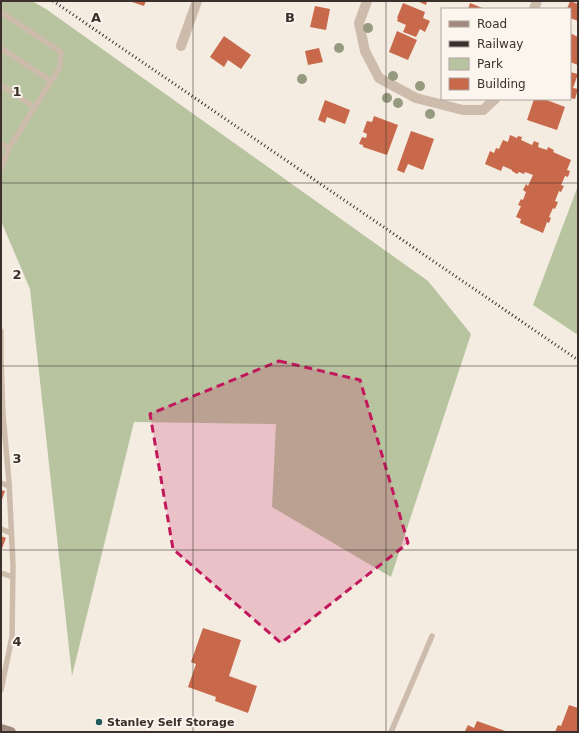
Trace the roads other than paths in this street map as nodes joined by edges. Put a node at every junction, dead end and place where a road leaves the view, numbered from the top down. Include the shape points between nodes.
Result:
1 (197, 1) edge
2 (368, 1) edge
3 (1, 12) edge
4 (181, 46) dead end
5 (1, 48) edge
6 (51, 81) junction
7 (1, 85) edge
8 (494, 100) edge
9 (34, 107) junction
10 (1, 144) edge
11 (8, 148) junction
12 (1, 169) edge
13 (1, 330) edge
14 (1, 359) edge
15 (1, 387) edge
16 (2, 418) edge
17 (4, 451) edge
18 (1, 483) edge
19 (9, 486) junction
20 (1, 529) edge
21 (11, 533) junction
22 (1, 573) edge
23 (13, 577) junction
24 (432, 636) dead end
25 (3, 673) edge
26 (1, 690) edge
27 (1, 728) edge
28 (11, 732) edge
29 (391, 732) edge

1 - 4 street
2 - 8 street via 359,23 366,51 379,78 416,98 463,110 483,110
3 - 6 lane via 60,52 60,67
5 - 6 lane
6 - 9 lane
7 - 9 lane
9 - 11 lane
10 - 11 lane
11 - 12 lane
13 - 14 lane
14 - 15 lane
15 - 16 lane
16 - 17 lane
17 - 19 lane
18 - 19 lane
19 - 21 lane
20 - 21 lane
21 - 23 lane
22 - 23 lane
23 - 25 lane via 12,637
24 - 29 lane
25 - 26 lane
27 - 28 main road

